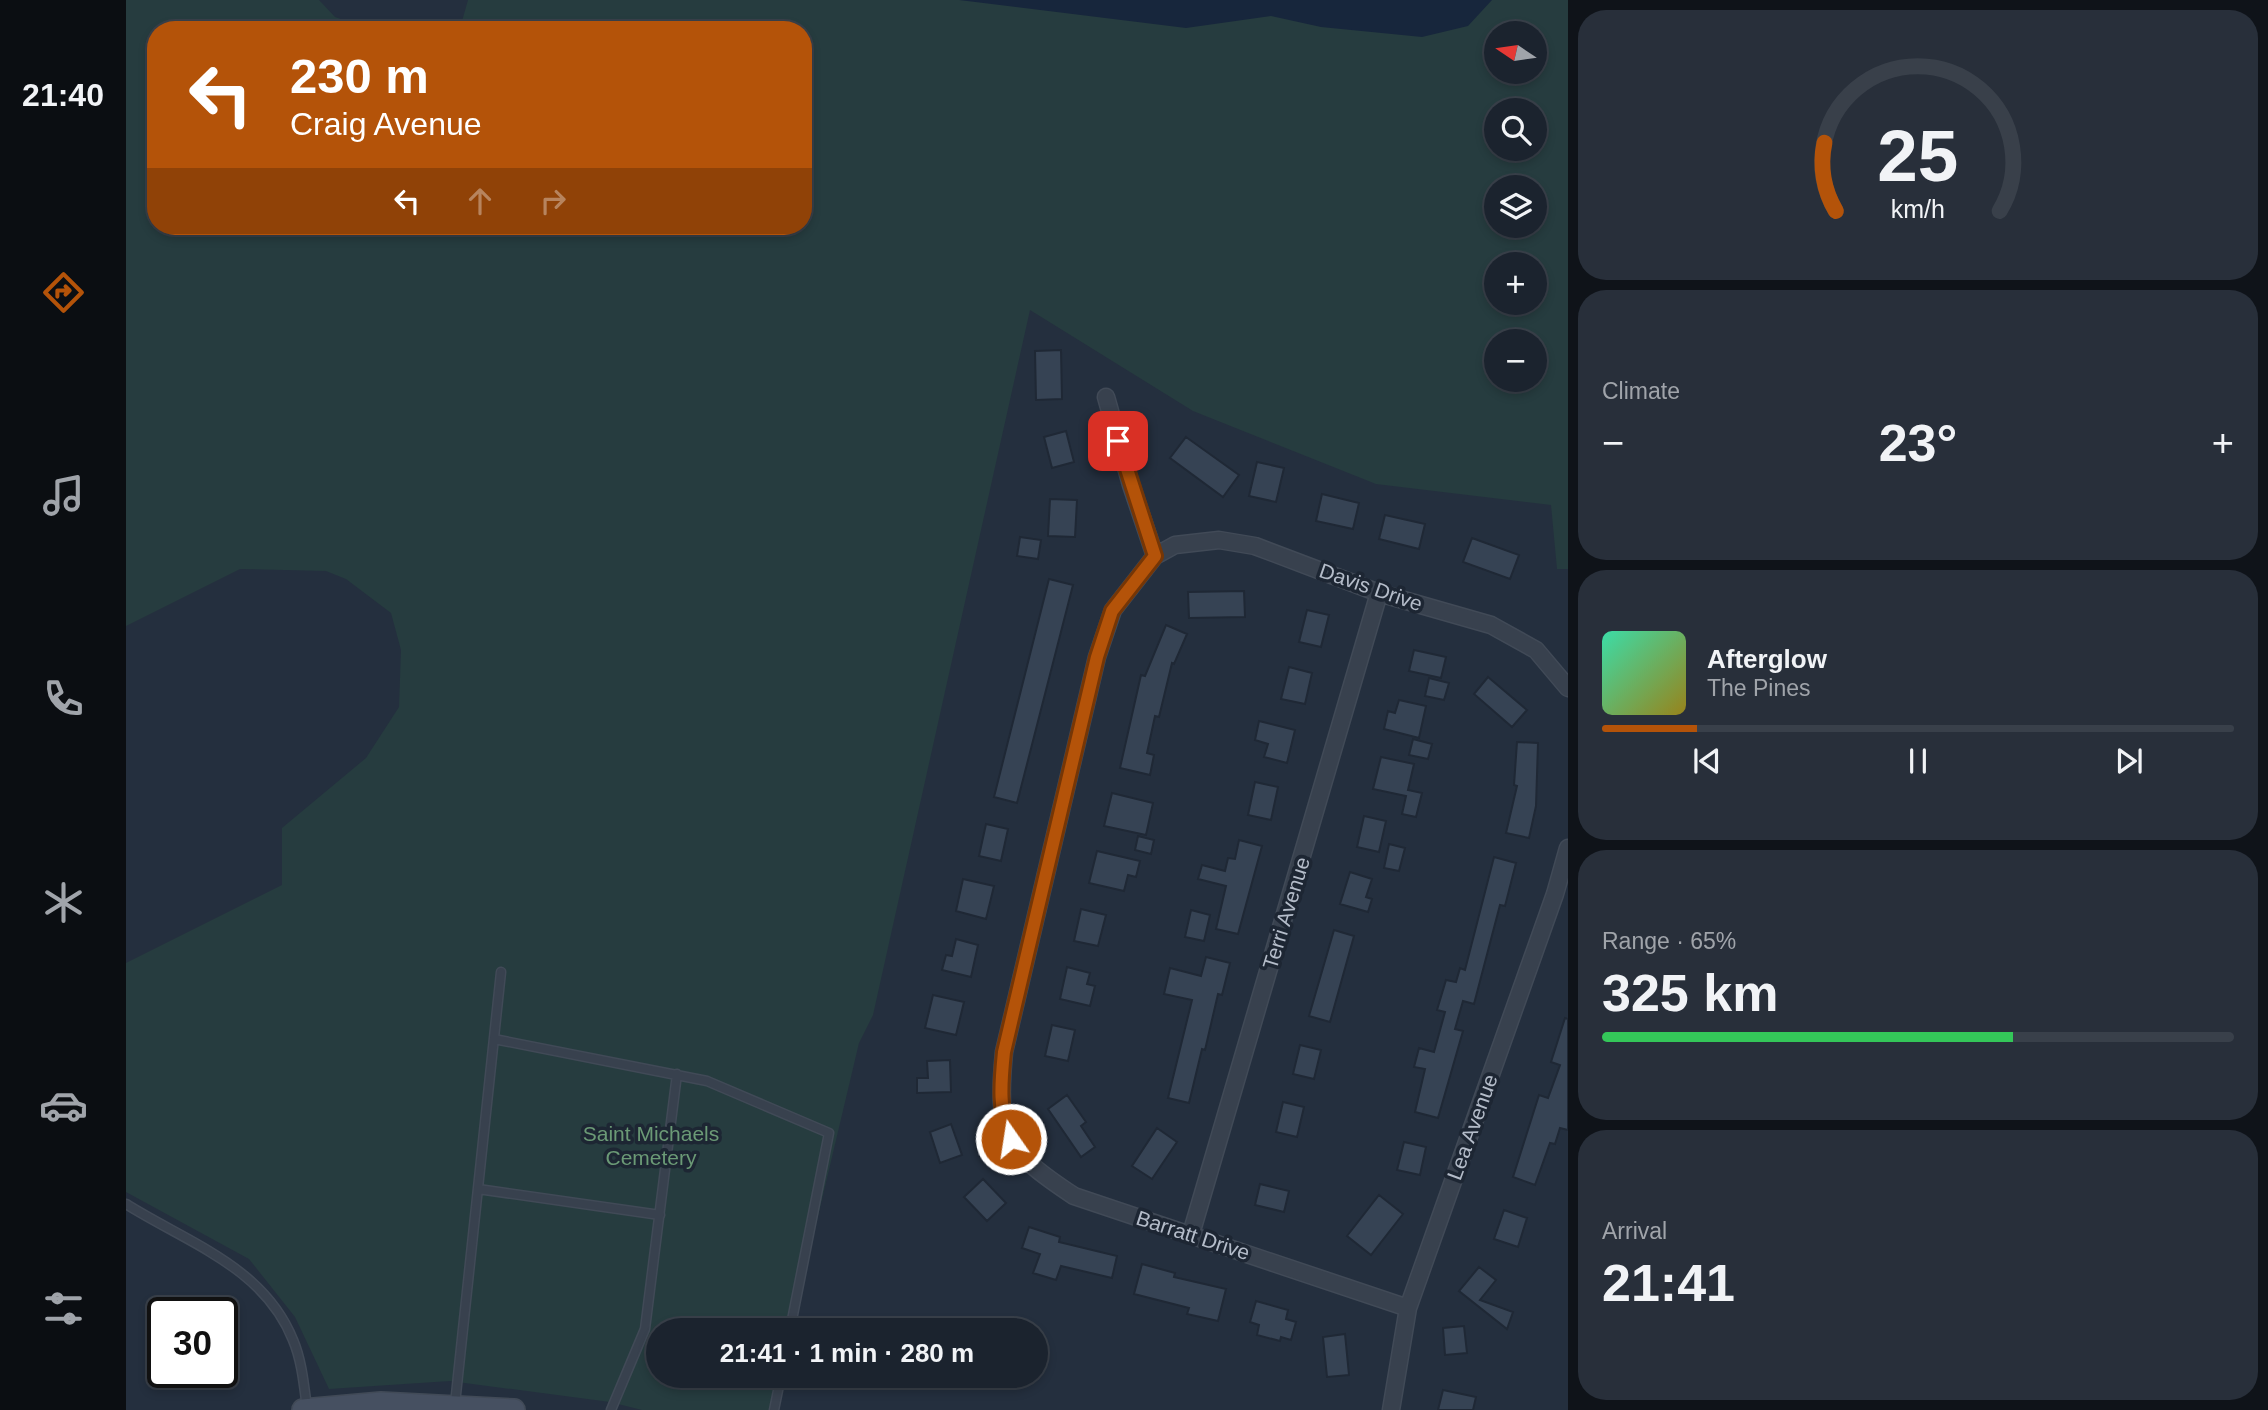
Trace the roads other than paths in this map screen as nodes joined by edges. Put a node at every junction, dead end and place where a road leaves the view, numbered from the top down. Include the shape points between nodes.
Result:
1 (1106, 397) dead end
2 (1155, 556) junction
3 (1379, 593) junction
4 (1568, 688) edge
5 (1568, 848) edge
6 (501, 972) dead end
7 (494, 1039) junction
8 (677, 1074) junction
9 (478, 1189) junction
10 (126, 1204) edge
11 (660, 1215) junction
12 (1191, 1234) junction
13 (1408, 1308) junction
14 (792, 1318) edge
15 (779, 1388) edge
16 (455, 1405) junction
17 (305, 1410) edge
18 (514, 1410) edge
19 (611, 1410) edge
20 (774, 1410) edge
21 (1391, 1410) edge

1 - 2 street
2 - 3 street, Davis Drive via 1175,545 1219,540 1255,546
2 - 12 street, Barratt Drive via 1112,611 1097,657 1004,1052 1001,1082 1004,1126 1017,1153 1030,1166 1074,1196
3 - 4 street, Davis Drive via 1491,625 1536,650
3 - 12 street, Terri Avenue
5 - 13 street, Lea Avenue
6 - 7 lane
7 - 8 lane
7 - 9 lane
8 - 11 lane
8 - 14 lane via 707,1081 829,1133
9 - 11 lane
9 - 16 lane
10 - 17 lane via 225,1258 280,1312 294,1342
11 - 19 lane via 645,1329
12 - 13 street, Barratt Drive
13 - 21 street, Lea Avenue
15 - 20 lane
16 - 17 street via 381,1403
16 - 18 street

